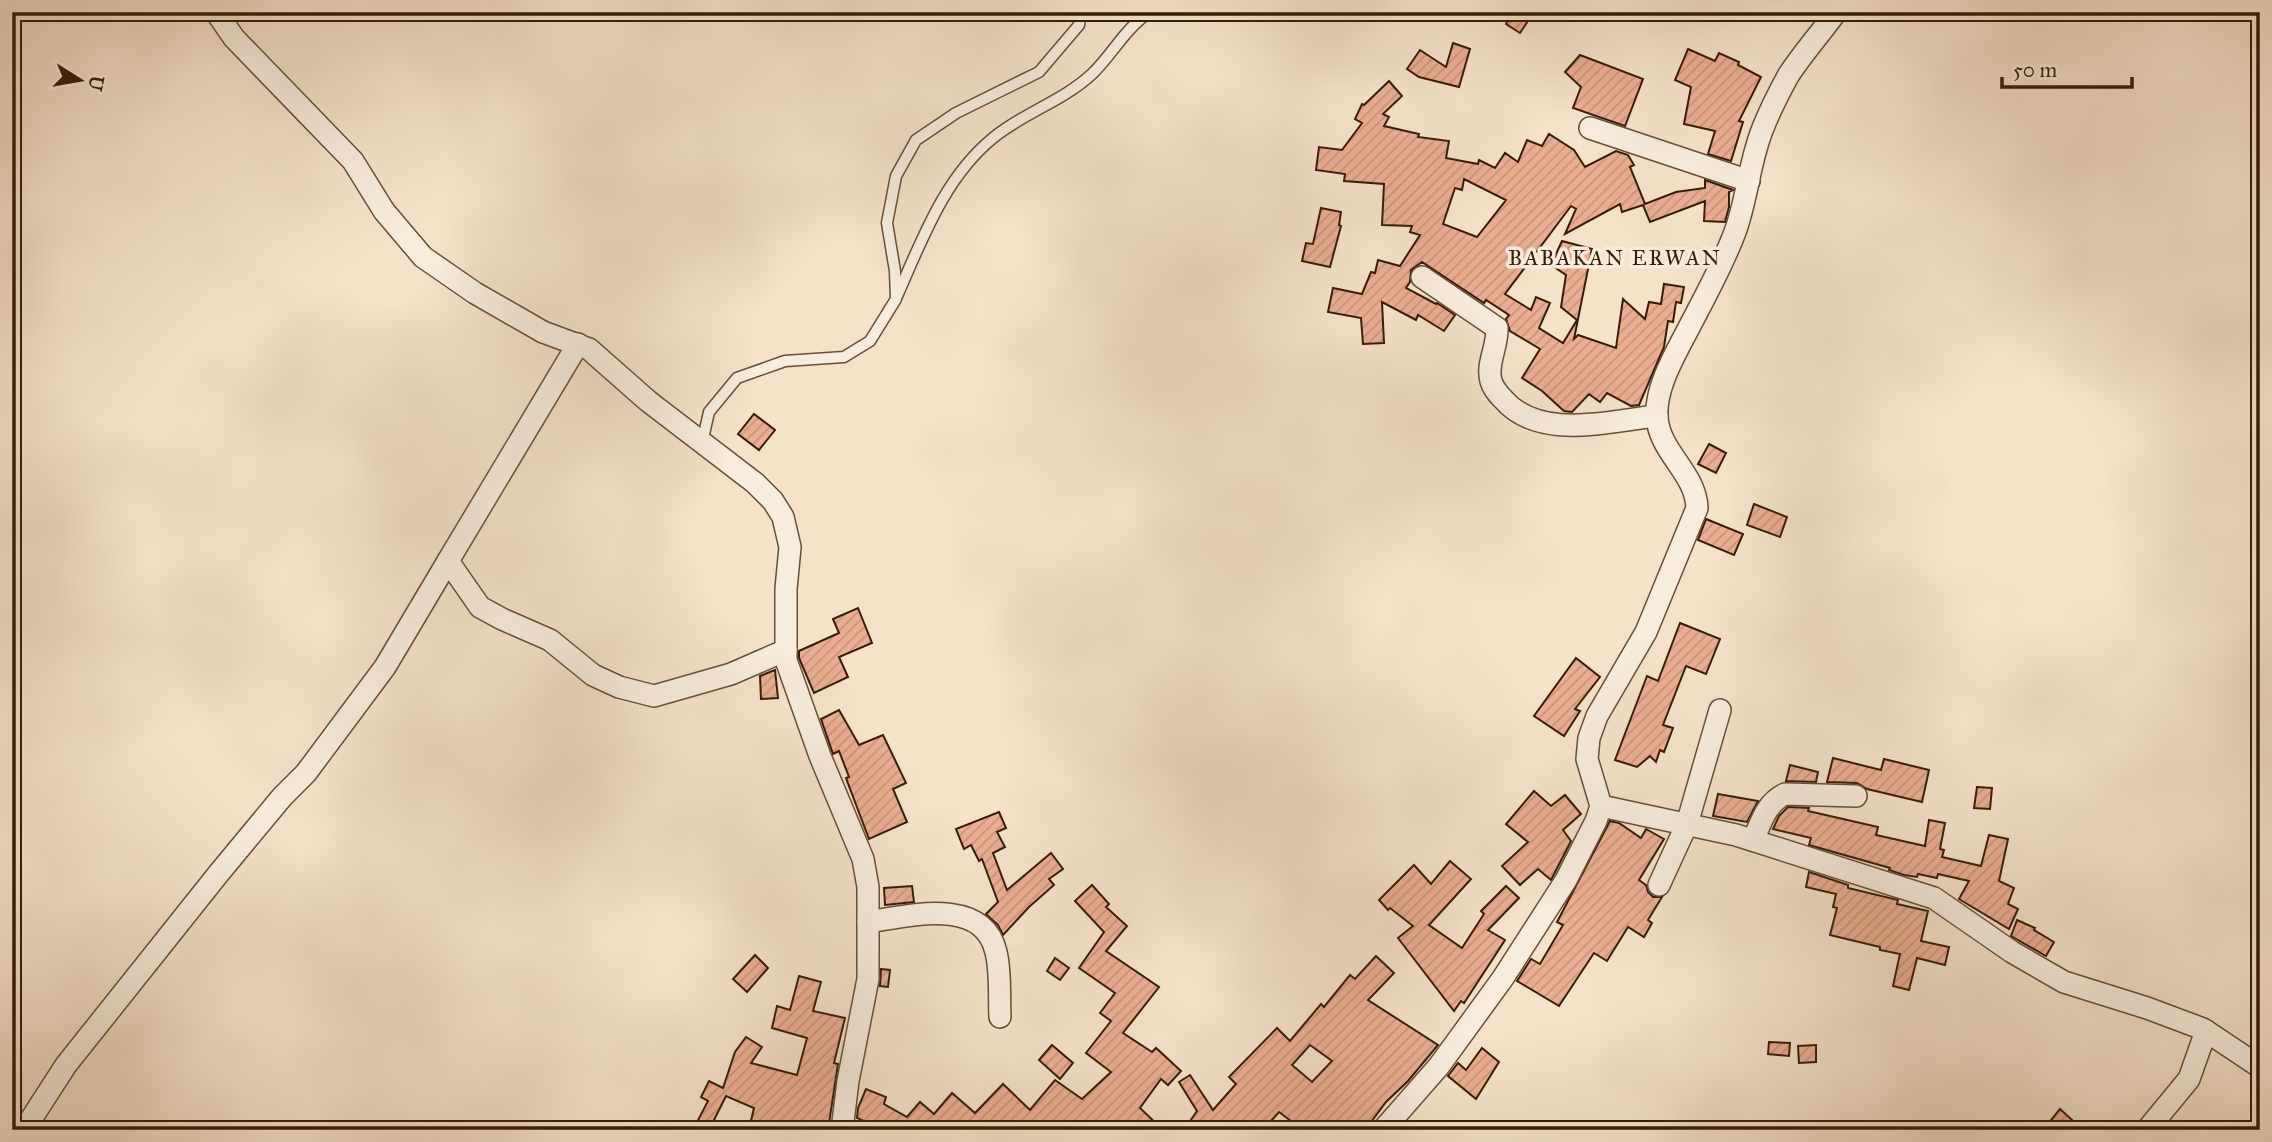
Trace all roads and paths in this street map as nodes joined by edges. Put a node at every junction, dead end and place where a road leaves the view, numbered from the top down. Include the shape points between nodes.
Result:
1 (216, 12) edge
2 (1080, 12) edge
3 (1150, 12) edge
4 (1836, 12) edge
5 (1590, 128) dead end
6 (1749, 181) junction
7 (1422, 277) dead end
8 (896, 299) junction
9 (578, 344) junction
10 (1657, 416) junction
11 (702, 443) junction
12 (448, 561) junction
13 (786, 650) junction
14 (1720, 710) dead end
15 (1856, 796) dead end
16 (1601, 806) junction
17 (1687, 824) junction
18 (1753, 841) junction
19 (1658, 885) dead end
20 (868, 922) junction
21 (1000, 1017) dead end
22 (2206, 1031) junction
23 (2260, 1067) edge
24 (23, 1130) edge
25 (842, 1130) edge
26 (1383, 1130) edge
27 (2147, 1130) edge

1 - 9 street via 234,38 353,161 384,211 423,257 520,319
2 - 8 lane via 1079,25 1039,72 956,113 916,140 896,176 887,223
3 - 8 lane via 1137,20 1091,74 993,137 957,175
4 - 6 street via 1789,76 1756,147
5 - 6 street
6 - 10 street via 1735,232 1670,366
7 - 10 street via 1497,328 1491,382 1510,408 1525,417 1559,426
8 - 11 lane via 870,341 844,357 785,361 737,378 709,412
9 - 11 street
9 - 12 street
10 - 16 street via 1668,449 1693,486 1697,508 1646,632 1589,738 1587,759
11 - 13 street via 755,483 783,517 790,547
12 - 13 street via 480,607 550,640 593,675 619,687 654,696 731,674
12 - 24 street via 385,667 306,773 83,1044
13 - 20 street via 820,756 863,859
14 - 17 street
15 - 18 street via 1785,794 1768,808
16 - 17 street
16 - 26 street via 1566,880 1503,978 1439,1066
17 - 18 street
17 - 19 street
18 - 22 street via 1934,898 2064,982
20 - 21 street via 936,913 978,922 996,950
20 - 25 street via 868,979
22 - 23 street
22 - 27 street via 2189,1079

